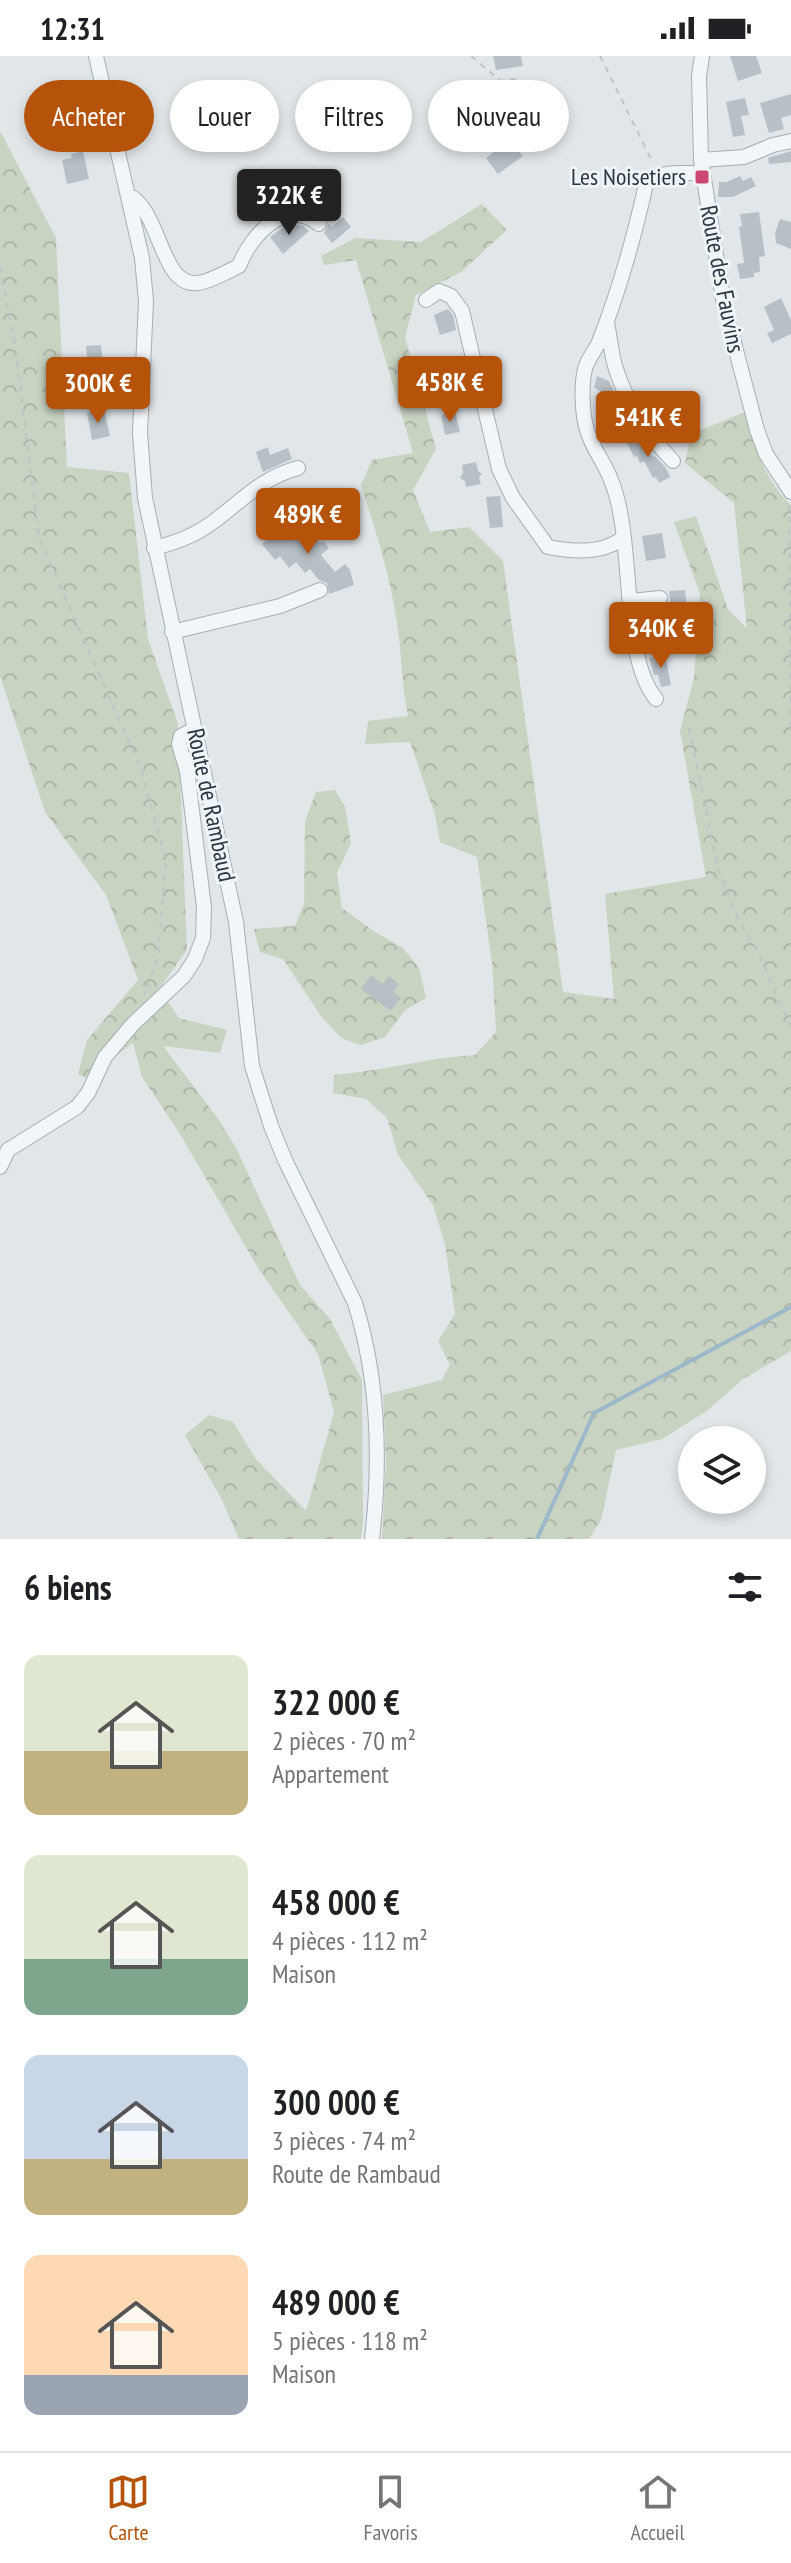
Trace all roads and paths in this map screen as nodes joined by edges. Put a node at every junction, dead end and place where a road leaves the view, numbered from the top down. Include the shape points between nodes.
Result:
1 (96, 56) edge
2 (471, 56) edge
3 (600, 56) edge
4 (702, 56) edge
5 (516, 79) dead end
6 (791, 141) edge
7 (701, 167) junction
8 (659, 175) junction
9 (128, 195) junction
10 (319, 224) dead end
11 (0, 267) edge
12 (426, 300) dead end
13 (607, 318) junction
14 (673, 461) dead end
15 (298, 468) dead end
16 (790, 490) edge
17 (624, 537) junction
18 (154, 548) junction
19 (320, 590) dead end
20 (660, 598) dead end
21 (631, 601) junction
22 (172, 632) junction
23 (656, 699) dead end
24 (689, 728) dead end
25 (195, 729) junction
26 (791, 732) edge
27 (143, 998) dead end
28 (791, 1028) edge
29 (0, 1167) edge
30 (372, 1539) edge

1 - 9 street, Route de Rambaud
2 - 5 path via 501,81
3 - 8 path
4 - 7 street, Route des Fauvins
6 - 7 street
7 - 8 street
7 - 16 street, Route des Fauvins via 724,305 757,430
8 - 13 street via 646,184
9 - 10 street via 142,203 169,265 187,283 239,266 245,250 275,218 311,218
9 - 18 street, Route de Rambaud via 146,301 141,463
11 - 27 path via 39,538 141,769 166,861 158,958
12 - 17 street via 439,291 451,296 462,311 499,469 548,547 602,548
13 - 14 street via 615,366 637,415
13 - 17 street via 585,368 584,399 587,430 612,482
15 - 18 street via 277,473 189,536
16 - 26 path
17 - 21 street
18 - 22 street, Route de Rambaud
19 - 22 street via 280,606
20 - 21 street
21 - 23 street via 643,675
22 - 25 street, Route de Rambaud
24 - 28 path via 718,869
25 - 29 street via 181,736 179,744 204,907 203,938 195,959 105,1057 77,1107 8,1150
25 - 30 street, Route de Rambaud via 236,922 256,1081 285,1160 364,1332 376,1405 378,1489

